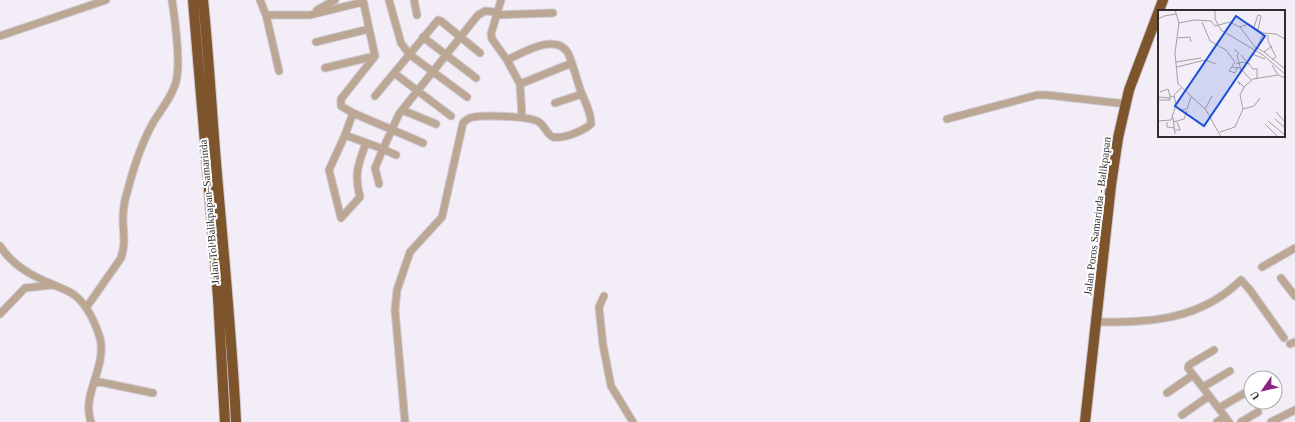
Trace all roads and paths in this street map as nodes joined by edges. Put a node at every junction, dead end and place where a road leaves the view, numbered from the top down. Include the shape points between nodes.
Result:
1 (106, 0) edge
2 (172, 0) edge
3 (193, 0) edge
4 (203, 0) edge
5 (260, 0) edge
6 (335, 0) edge
7 (389, 0) edge
8 (414, 0) edge
9 (501, 0) edge
10 (1163, 0) edge
11 (363, 1) edge
12 (1159, 10) edge
13 (553, 13) dead end
14 (1158, 13) edge
15 (497, 14) junction
16 (266, 15) junction
17 (310, 15) junction
18 (417, 15) dead end
19 (369, 29) junction
20 (0, 36) edge
21 (423, 37) junction
22 (461, 37) junction
23 (316, 42) dead end
24 (480, 53) dead end
25 (409, 54) junction
26 (447, 54) junction
27 (375, 56) junction
28 (506, 60) junction
29 (572, 63) junction
30 (325, 68) dead end
31 (279, 71) dead end
32 (433, 72) junction
33 (394, 74) junction
34 (476, 78) dead end
35 (520, 84) junction
36 (418, 91) junction
37 (582, 94) junction
38 (375, 96) dead end
39 (467, 97) dead end
40 (555, 103) dead end
41 (1126, 104) junction
42 (402, 110) junction
43 (353, 113) junction
44 (451, 116) dead end
45 (522, 118) junction
46 (947, 119) dead end
47 (436, 124) dead end
48 (392, 129) junction
49 (345, 135) junction
50 (366, 143) junction
51 (423, 143) dead end
52 (383, 150) junction
53 (396, 155) dead end
54 (379, 184) dead end
55 (0, 246) edge
56 (1295, 248) edge
57 (1262, 267) dead end
58 (1281, 278) dead end
59 (53, 284) junction
60 (604, 296) dead end
61 (1295, 296) edge
62 (86, 308) junction
63 (0, 314) edge
64 (1096, 322) junction
65 (1284, 338) dead end
66 (1214, 350) dead end
67 (1230, 371) dead end
68 (1193, 375) junction
69 (95, 381) junction
70 (1203, 387) junction
71 (153, 393) dead end
72 (1168, 393) dead end
73 (1243, 394) edge
74 (1209, 396) junction
75 (1219, 408) junction
76 (1295, 410) edge
77 (1258, 412) dead end
78 (1182, 415) dead end
79 (1083, 420) edge
80 (1227, 420) edge
81 (91, 422) edge
82 (225, 422) edge
83 (236, 422) edge
84 (405, 422) edge
85 (633, 422) edge
86 (1217, 422) edge
87 (1241, 422) edge
88 (1271, 422) edge

1 - 20 street
2 - 62 street via 176,24 177,80 168,101 144,141 127,191 123,219 124,250 121,258
3 - 82 highway, Jalan Tol Balikpapan–Samarinda via 218,297
4 - 83 highway, Jalan Tol Balikpapan–Samarinda via 229,296
5 - 16 street
6 - 17 street
7 - 25 street via 401,43
8 - 18 street
9 - 15 street
10 - 12 highway, Jalan Poros Samarinda - Balikpapan
11 - 17 street
11 - 19 street
13 - 15 street
14 - 41 highway, Jalan Poros Samarinda - Balikpapan
15 - 22 street via 482,12
15 - 28 street via 492,38
16 - 17 street
16 - 31 street
19 - 23 street
19 - 27 street
21 - 22 street via 435,22 440,20
21 - 25 street
21 - 26 street
22 - 24 street
22 - 26 street
25 - 32 street
25 - 33 street
26 - 32 street
26 - 34 street
27 - 30 street
27 - 43 street via 341,100 342,106
28 - 29 street via 539,46 554,44 564,49
28 - 35 street
29 - 35 street
29 - 37 street
32 - 36 street
32 - 39 street
33 - 36 street
33 - 38 street
35 - 45 street
36 - 42 street
36 - 44 street
37 - 40 street
37 - 45 street via 592,121 586,128 563,137 553,137 539,122
41 - 46 street via 1037,95
41 - 64 highway, Jalan Poros Samarinda - Balikpapan via 1114,164
42 - 47 street
42 - 48 street
43 - 48 street
43 - 49 street
45 - 84 street via 473,117 463,123 442,217 410,252 397,290 395,310
48 - 51 street
48 - 52 street
49 - 50 street
49 - 50 street via 329,170 341,218 360,197 356,172
50 - 52 street
52 - 53 street
52 - 54 street via 375,168
55 - 59 street via 18,266
56 - 57 street
58 - 61 street
59 - 62 street via 72,293
59 - 63 street via 25,288
60 - 85 street via 599,307 611,386
62 - 69 street via 100,340 100,361
64 - 65 street via 1161,319 1187,314 1222,296 1241,280
64 - 79 highway, Jalan Poros Samarinda - Balikpapan
66 - 68 street via 1189,365 1188,368
67 - 70 street
68 - 70 street
68 - 72 street
69 - 71 street
69 - 81 street via 88,402
70 - 74 street
73 - 75 street
74 - 75 street
74 - 78 street
75 - 80 street
76 - 88 street
77 - 87 street
80 - 86 street

